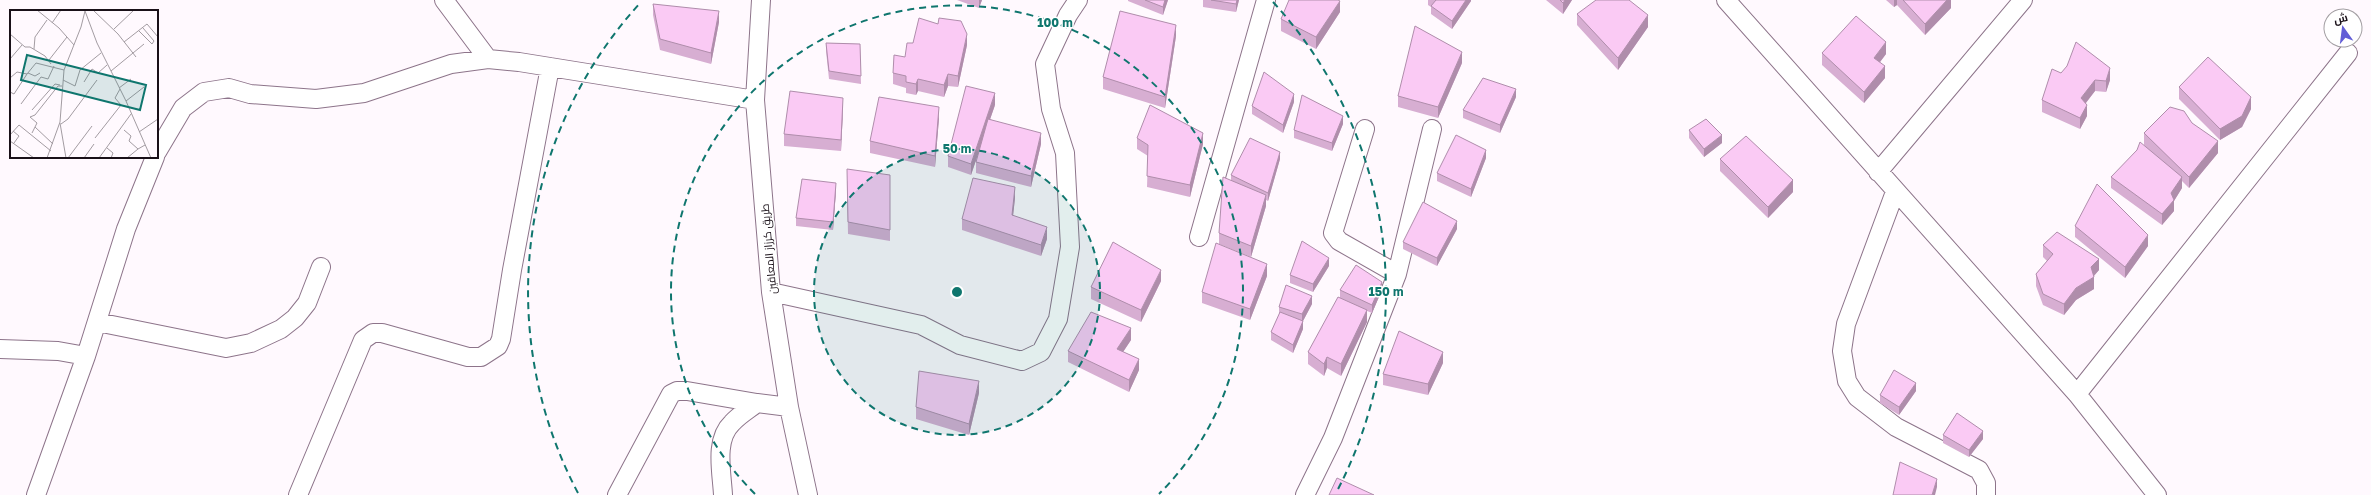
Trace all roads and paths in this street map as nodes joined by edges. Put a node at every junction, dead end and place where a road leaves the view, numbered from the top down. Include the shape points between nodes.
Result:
1 (444, 0) edge
2 (760, 0) edge
3 (1078, 0) edge
4 (1266, 0) edge
5 (1726, 0) edge
6 (2023, 0) edge
7 (2348, 53) dead end
8 (488, 59) junction
9 (550, 67) junction
10 (755, 100) junction
11 (1365, 129) dead end
12 (1432, 129) dead end
13 (158, 150) edge
14 (155, 158) edge
15 (1878, 172) junction
16 (1895, 192) junction
17 (1199, 237) dead end
18 (321, 267) dead end
19 (1397, 274) junction
20 (772, 292) junction
21 (97, 322) junction
22 (0, 349) edge
23 (86, 356) junction
24 (2077, 394) junction
25 (756, 403) junction
26 (789, 407) junction
27 (36, 495) edge
28 (298, 495) edge
29 (617, 495) edge
30 (723, 495) edge
31 (808, 495) edge
32 (1305, 495) edge
33 (1986, 495) edge
34 (2157, 495) edge

1 - 8 street
2 - 10 street, طريق كرزاز المعاقين
3 - 20 street via 1068,15 1045,64 1051,109 1065,153 1070,247 1058,319 1041,352 1022,361 960,345 921,324
4 - 17 street
5 - 15 street
6 - 15 street
7 - 24 street
8 - 9 street
8 - 13 street via 451,64 364,93 316,99 250,94 230,88 204,92 183,108
9 - 10 street
9 - 28 street via 512,270 504,328 498,346 481,356 468,357 382,332 373,333 363,340
10 - 20 street, طريق كرزاز المعاقين
11 - 19 street via 1333,233 1339,241
12 - 19 street
14 - 21 street via 126,229
15 - 16 street
16 - 24 street
16 - 33 street via 1846,324 1842,351 1847,381 1857,397 1896,427 1979,470 1986,483
18 - 21 street via 307,303 295,318 281,329 251,343 226,348
19 - 32 street via 1333,438
20 - 26 street, طريق كرزاز المعاقين
21 - 23 street
22 - 23 street
23 - 27 street
24 - 34 street
25 - 26 street
25 - 29 street via 687,391 671,394
25 - 30 street via 731,423 724,436 721,450
26 - 31 street, طريق كرزاز المعاقين

